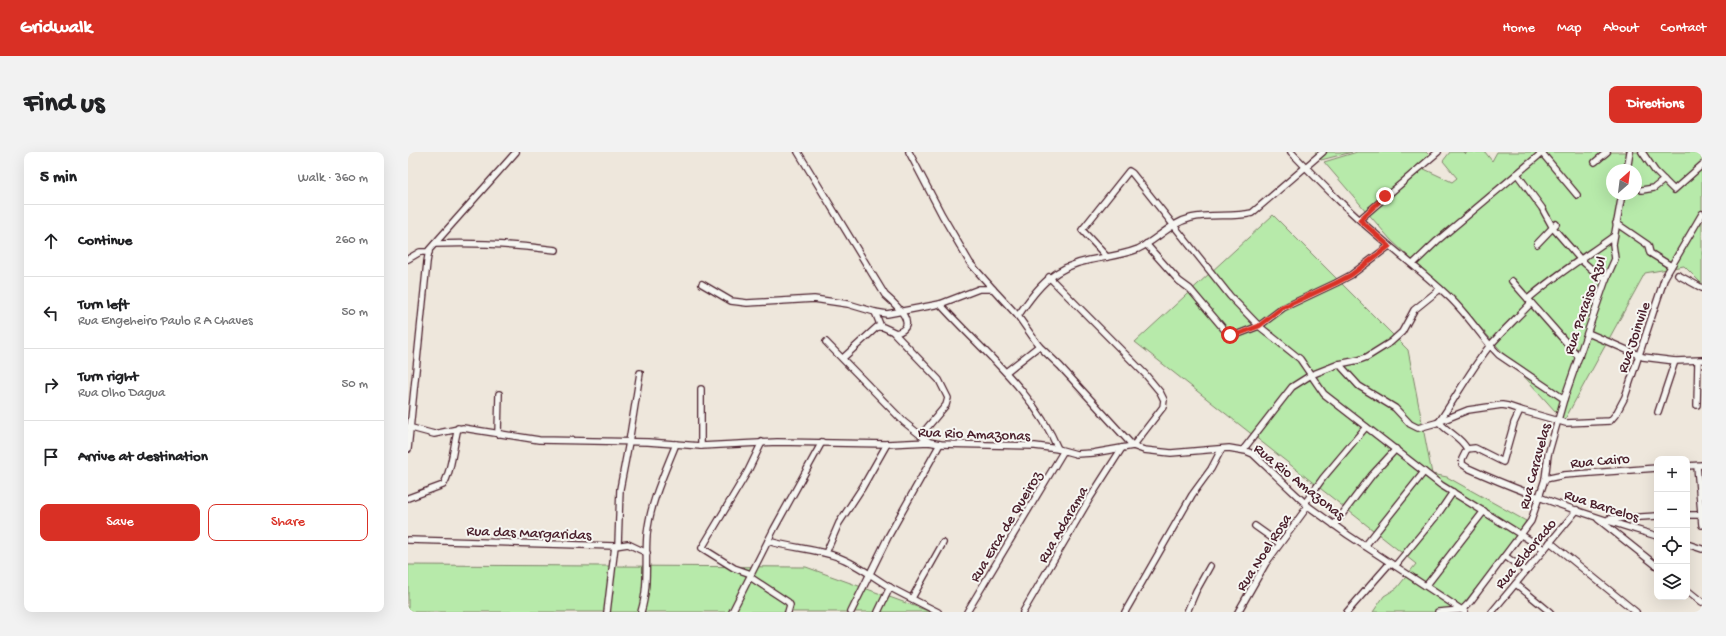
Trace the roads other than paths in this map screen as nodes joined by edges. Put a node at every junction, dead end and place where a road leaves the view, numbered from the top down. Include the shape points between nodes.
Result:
1 (516, 152) edge
2 (798, 152) edge
3 (909, 152) edge
4 (1291, 152) edge
5 (1323, 152) edge
6 (1438, 152) edge
7 (1607, 152) edge
8 (1630, 152) edge
9 (1642, 152) edge
10 (1543, 153) edge
11 (1595, 162) dead end
12 (1628, 164) edge
13 (1702, 165) edge
14 (1305, 166) junction
15 (1517, 174) junction
16 (1664, 180) junction
17 (1642, 190) dead end
18 (1577, 195) dead end
19 (1621, 200) edge
20 (1702, 214) edge
21 (1360, 220) junction
22 (1616, 223) junction
23 (1173, 225) junction
24 (1555, 226) junction
25 (1614, 236) junction
26 (434, 244) junction
27 (1146, 244) junction
28 (1537, 244) dead end
29 (1389, 246) junction
30 (556, 250) dead end
31 (429, 252) junction
32 (1107, 257) junction
33 (408, 259) edge
34 (1582, 260) junction
35 (1412, 264) junction
36 (1671, 266) junction
37 (1678, 275) dead end
38 (1050, 277) junction
39 (1606, 279) junction
40 (1512, 280) dead end
41 (702, 284) dead end
42 (1440, 288) junction
43 (1702, 288) edge
44 (993, 289) junction
45 (1530, 301) junction
46 (940, 304) junction
47 (901, 310) junction
48 (874, 312) junction
49 (1018, 316) junction
50 (1259, 326) junction
51 (881, 327) junction
52 (894, 333) junction
53 (1588, 333) junction
54 (826, 342) dead end
55 (1039, 346) junction
56 (1490, 346) junction
57 (1640, 356) junction
58 (1579, 357) junction
59 (843, 358) junction
60 (1675, 361) junction
61 (1700, 361) edge
62 (1339, 364) junction
63 (1006, 372) junction
64 (640, 373) dead end
65 (1311, 375) junction
66 (701, 389) dead end
67 (499, 394) dead end
68 (1564, 399) junction
69 (1697, 405) dead end
70 (1520, 410) junction
71 (1658, 412) dead end
72 (1558, 421) junction
73 (1439, 422) junction
74 (409, 427) edge
75 (1366, 427) junction
76 (458, 428) junction
77 (498, 434) junction
78 (921, 435) junction
79 (629, 442) junction
80 (762, 442) junction
81 (822, 442) junction
82 (929, 442) junction
83 (676, 444) junction
84 (887, 444) junction
85 (940, 444) junction
86 (702, 446) junction
87 (1133, 446) junction
88 (1122, 448) junction
89 (1396, 449) junction
90 (1467, 449) junction
91 (408, 450) edge
92 (1061, 450) junction
93 (1222, 450) junction
94 (1243, 450) junction
95 (1699, 466) edge
96 (1654, 468) edge
97 (1424, 472) junction
98 (1546, 479) junction
99 (1453, 492) junction
100 (1539, 497) junction
101 (408, 498) edge
102 (1307, 504) junction
103 (1577, 510) junction
104 (1484, 511) junction
105 (1690, 515) edge
106 (1702, 515) edge
107 (1654, 516) edge
108 (1599, 518) junction
109 (1334, 525) junction
110 (1702, 525) edge
111 (1255, 526) dead end
112 (1522, 534) junction
113 (1654, 535) edge
114 (408, 540) edge
115 (768, 541) junction
116 (1550, 542) junction
117 (943, 543) dead end
118 (1280, 543) junction
119 (1690, 545) edge
120 (617, 546) junction
121 (1365, 546) junction
122 (1544, 549) junction
123 (1702, 549) edge
124 (647, 553) junction
125 (826, 553) junction
126 (1505, 556) junction
127 (1655, 564) edge
128 (1393, 565) junction
129 (1210, 566) dead end
130 (1526, 571) junction
131 (870, 573) junction
132 (751, 575) junction
133 (1516, 584) junction
134 (1426, 586) junction
135 (890, 587) junction
136 (1690, 592) edge
137 (912, 598) junction
138 (1702, 602) edge
139 (930, 610) edge
140 (1463, 611) edge
141 (607, 612) edge
142 (641, 612) edge
143 (732, 612) edge
144 (788, 612) edge
145 (851, 612) edge
146 (878, 612) edge
147 (938, 612) edge
148 (967, 612) edge
149 (1023, 612) edge
150 (1125, 612) edge
151 (1187, 612) edge
152 (1238, 612) edge
153 (1347, 612) edge
154 (1438, 612) edge
155 (1492, 612) edge
156 (1550, 612) edge
157 (1636, 612) edge

1 - 26 street via 443,237
2 - 47 street via 885,296
3 - 44 street via 970,263
4 - 14 street
5 - 14 street
6 - 21 street
7 - 11 street
8 - 12 street
9 - 16 street
10 - 15 street
10 - 18 street
13 - 16 street via 1674,190
14 - 21 street
14 - 23 street via 1252,213 1240,216 1202,216
15 - 24 street
15 - 35 street
16 - 17 street via 1654,188
19 - 22 street, Rua Paraiso Azul
20 - 36 street, Rua Joinvile
21 - 29 street
22 - 25 street, Rua Paraiso Azul
22 - 36 street via 1648,245 1650,253
23 - 27 street
23 - 32 street via 1129,172 1082,230
23 - 50 street via 1230,296
24 - 28 street
24 - 34 street
25 - 34 street
25 - 39 street, Rua Paraiso Azul via 1615,259
26 - 30 street via 470,242
26 - 31 street
27 - 32 street
27 - 50 street via 1179,281 1190,289 1228,334 1233,336
29 - 35 street
29 - 50 street via 1351,275 1282,308
31 - 33 street via 420,252
31 - 74 street
32 - 38 street via 1071,265
34 - 39 street
34 - 45 street via 1553,279
35 - 42 street
36 - 57 street, Rua Joinvile via 1665,277
37 - 43 street
38 - 49 street
38 - 87 street via 1145,374 1164,400 1163,407
39 - 53 street, Rua Paraiso Azul
40 - 45 street
41 - 48 street via 731,301 747,303 814,299 848,304
42 - 56 street via 1461,308
42 - 62 street via 1414,310 1402,332 1391,342 1363,358
44 - 46 street via 979,289
44 - 49 street
45 - 56 street
45 - 58 street
46 - 47 street
46 - 63 street
47 - 48 street via 887,314
47 - 52 street via 906,325
48 - 51 street
49 - 55 street
50 - 65 street via 1300,359
51 - 52 street
51 - 59 street via 877,327
52 - 78 street via 939,380 948,398 946,405
53 - 57 street
53 - 58 street, Rua Paraiso Azul
54 - 59 street
55 - 63 street
55 - 87 street
56 - 68 street via 1518,369
56 - 73 street
57 - 60 street
57 - 72 street, Rua Joinvile via 1625,397 1610,421
58 - 68 street, Rua Paraiso Azul
59 - 78 street via 883,401
60 - 61 street
60 - 71 street
61 - 69 street
62 - 65 street
62 - 73 street via 1359,386 1395,408 1414,427
63 - 92 street via 1039,414
64 - 79 street
65 - 75 street via 1324,394
65 - 94 street via 1285,394
66 - 86 street
67 - 77 street
68 - 72 street, Rua Caravelas
70 - 72 street
70 - 73 street via 1496,406 1463,412
70 - 90 street via 1502,462 1475,448
72 - 98 street, Rua Caravelas via 1548,455
73 - 90 street via 1463,442
74 - 76 street via 434,434
74 - 91 street
75 - 89 street
75 - 102 street, Rua Noel Rosa via 1318,483
76 - 77 street, Rua Rio Amazonas
76 - 101 street via 449,474 443,485
77 - 79 street, Rua Rio Amazonas via 539,440
78 - 82 street
79 - 83 street, Rua Rio Amazonas
79 - 120 street via 620,494
80 - 81 street, Rua Rio Amazonas
80 - 86 street, Rua Rio Amazonas
80 - 132 street via 748,471 702,548 734,568
81 - 84 street, Rua Rio Amazonas
81 - 115 street
82 - 84 street, Rua Rio Amazonas
82 - 85 street, Rua Rio Amazonas
83 - 86 street, Rua Rio Amazonas
83 - 124 street via 653,502 648,525
84 - 125 street via 839,524
85 - 92 street, Rua Rio Amazonas via 1035,446
85 - 131 street
87 - 88 street, Rua Rio Amazonas
87 - 93 street, Rua Rio Amazonas via 1172,453
88 - 92 street, Rua Rio Amazonas via 1084,454
88 - 149 street, Rua Adarama
89 - 97 street
89 - 109 street via 1372,475
90 - 100 street, Rua Barcelos via 1462,464 1489,478
92 - 148 street, Rua Erca de Queiroz
93 - 94 street, Rua Rio Amazonas
93 - 150 street via 1192,495
94 - 102 street, Rua Rio Amazonas via 1253,454
95 - 106 street
96 - 98 street, Rua Cairo
97 - 99 street
97 - 121 street
98 - 100 street, Rua Caravelas
99 - 104 street
99 - 128 street via 1438,514
100 - 103 street, Rua Barcelos
100 - 112 street, Rua Caravelas via 1531,521
102 - 109 street, Rua Rio Amazonas
102 - 118 street, Rua Noel Rosa
103 - 108 street, Rua Barcelos
103 - 116 street, Rua Eldorado
104 - 112 street
104 - 134 street
105 - 106 street
106 - 110 street
107 - 108 street
108 - 113 street, Rua Barcelos
108 - 127 street
109 - 121 street, Rua Rio Amazonas
111 - 118 street
112 - 122 street
112 - 126 street, Rua Caravelas
114 - 120 street, Rua das Margaridas
115 - 125 street
115 - 132 street
116 - 122 street, Rua Eldorado
116 - 157 street
117 - 137 street
118 - 152 street, Rua Noel Rosa
119 - 123 street
120 - 124 street, Rua das Margaridas via 628,544
120 - 141 street
121 - 128 street, Rua Rio Amazonas
122 - 130 street, Rua Eldorado
124 - 142 street
125 - 131 street
126 - 130 street
126 - 140 street, Rua Caravelas
128 - 134 street, Rua Rio Amazonas
128 - 153 street
129 - 151 street
130 - 133 street, Rua Eldorado
131 - 135 street
131 - 145 street
132 - 143 street
132 - 144 street via 788,602
133 - 155 street, Rua Eldorado
133 - 156 street
134 - 140 street, Rua Rio Amazonas
135 - 137 street
135 - 146 street
136 - 138 street
137 - 139 street
139 - 147 street
140 - 154 street

